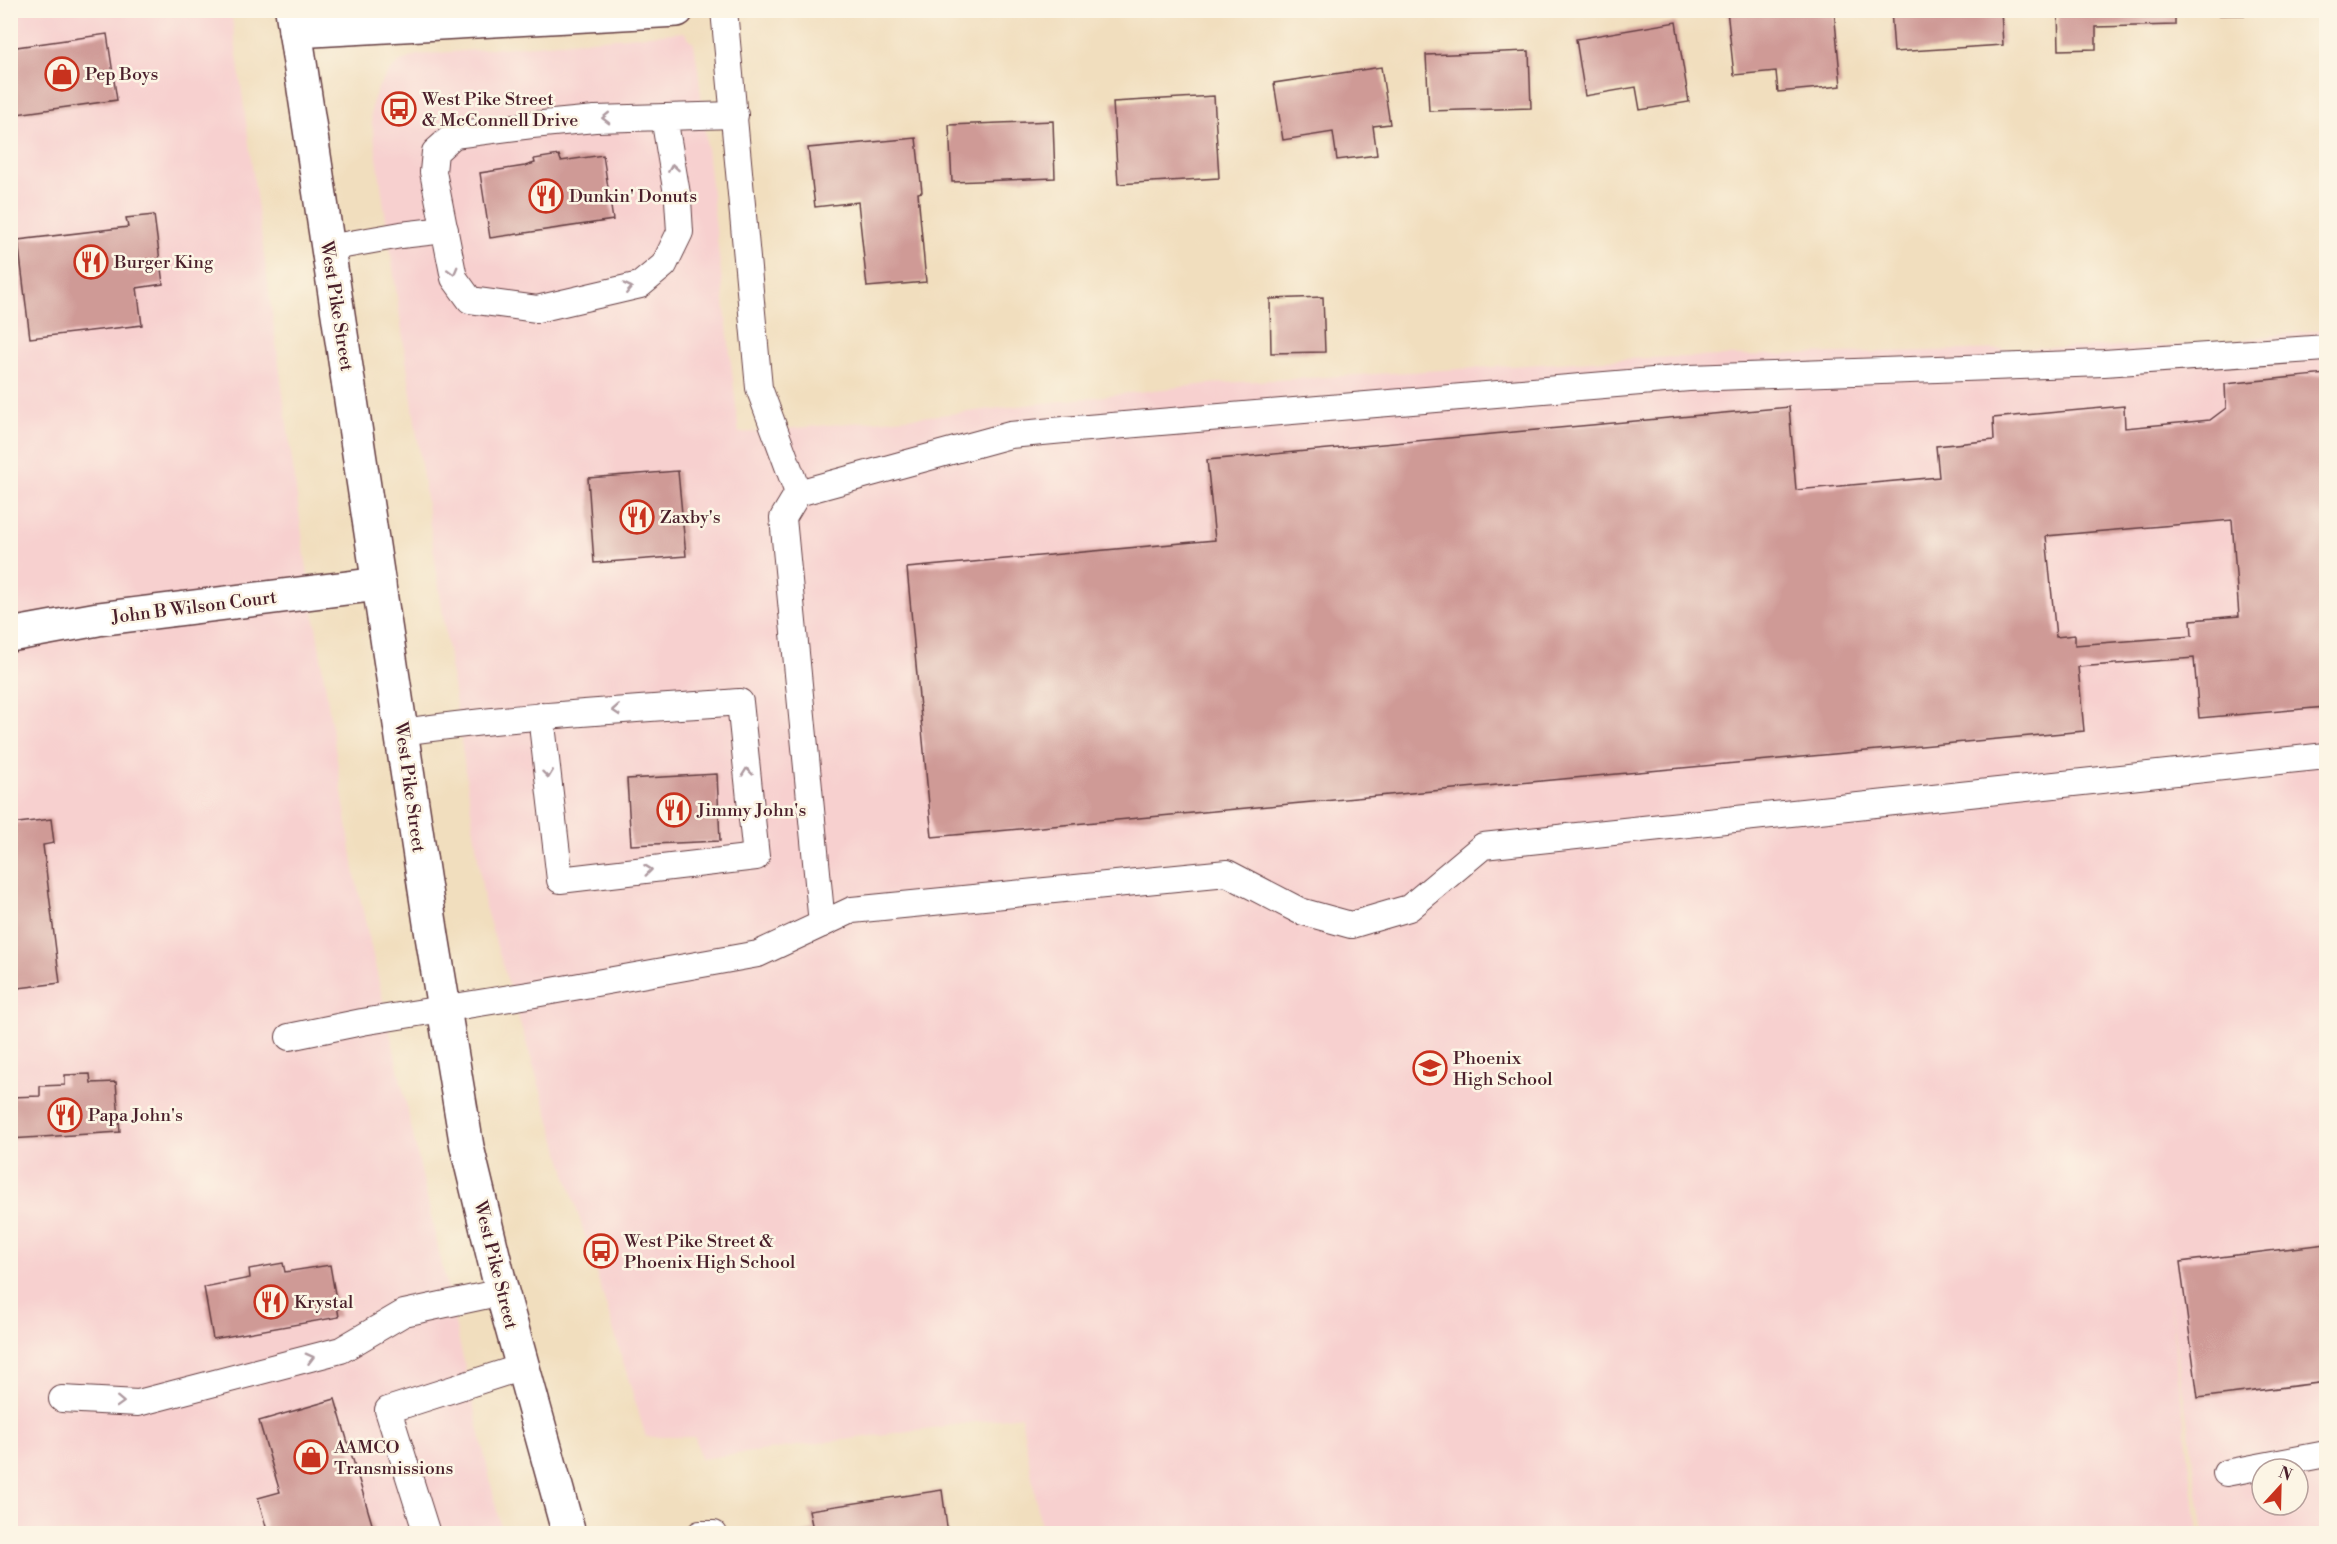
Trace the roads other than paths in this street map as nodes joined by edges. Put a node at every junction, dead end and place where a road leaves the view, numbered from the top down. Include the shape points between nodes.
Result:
1 (676, 10) edge
2 (724, 10) edge
3 (294, 21) edge
4 (735, 115) junction
5 (664, 117) junction
6 (445, 230) junction
7 (328, 248) junction
8 (2326, 348) edge
9 (798, 493) junction
10 (379, 584) junction
11 (10, 635) edge
12 (542, 716) junction
13 (402, 732) junction
14 (2326, 756) edge
15 (822, 924) junction
16 (444, 1009) junction
17 (289, 1037) dead end
18 (502, 1292) junction
19 (522, 1368) junction
20 (62, 1400) dead end
21 (2326, 1454) edge
22 (2226, 1473) dead end
23 (427, 1533) edge
24 (569, 1533) edge
25 (700, 1533) edge
26 (714, 1533) edge

1 - 3 main road
2 - 4 lane
3 - 7 main road, West Pike Street
4 - 5 lane
4 - 9 lane via 759,388
5 -> 6 lane via 595,118 454,135 435,152 433,172
6 -> 5 lane via 454,278 470,300 537,309 640,285 664,265 680,232
6 - 7 lane
7 - 10 main road, West Pike Street
8 - 9 lane via 2104,363 1689,378 1010,435
9 - 15 lane via 783,518
10 - 11 main road, John B Wilson Court via 98,619
10 - 13 main road, West Pike Street
12 -> 12 lane via 560,880 756,857 740,702
12 - 13 lane
13 - 16 main road, West Pike Street
14 - 15 lane via 1483,846 1409,908 1351,925 1300,910 1227,873 852,910
15 - 16 lane via 758,954
16 - 17 lane
16 - 18 main road, West Pike Street via 467,1147
18 - 19 main road, West Pike Street
20 -> 18 lane via 138,1403 340,1350 405,1313
19 - 23 lane via 388,1410
19 - 24 main road, West Pike Street
21 - 22 lane
25 - 26 lane

